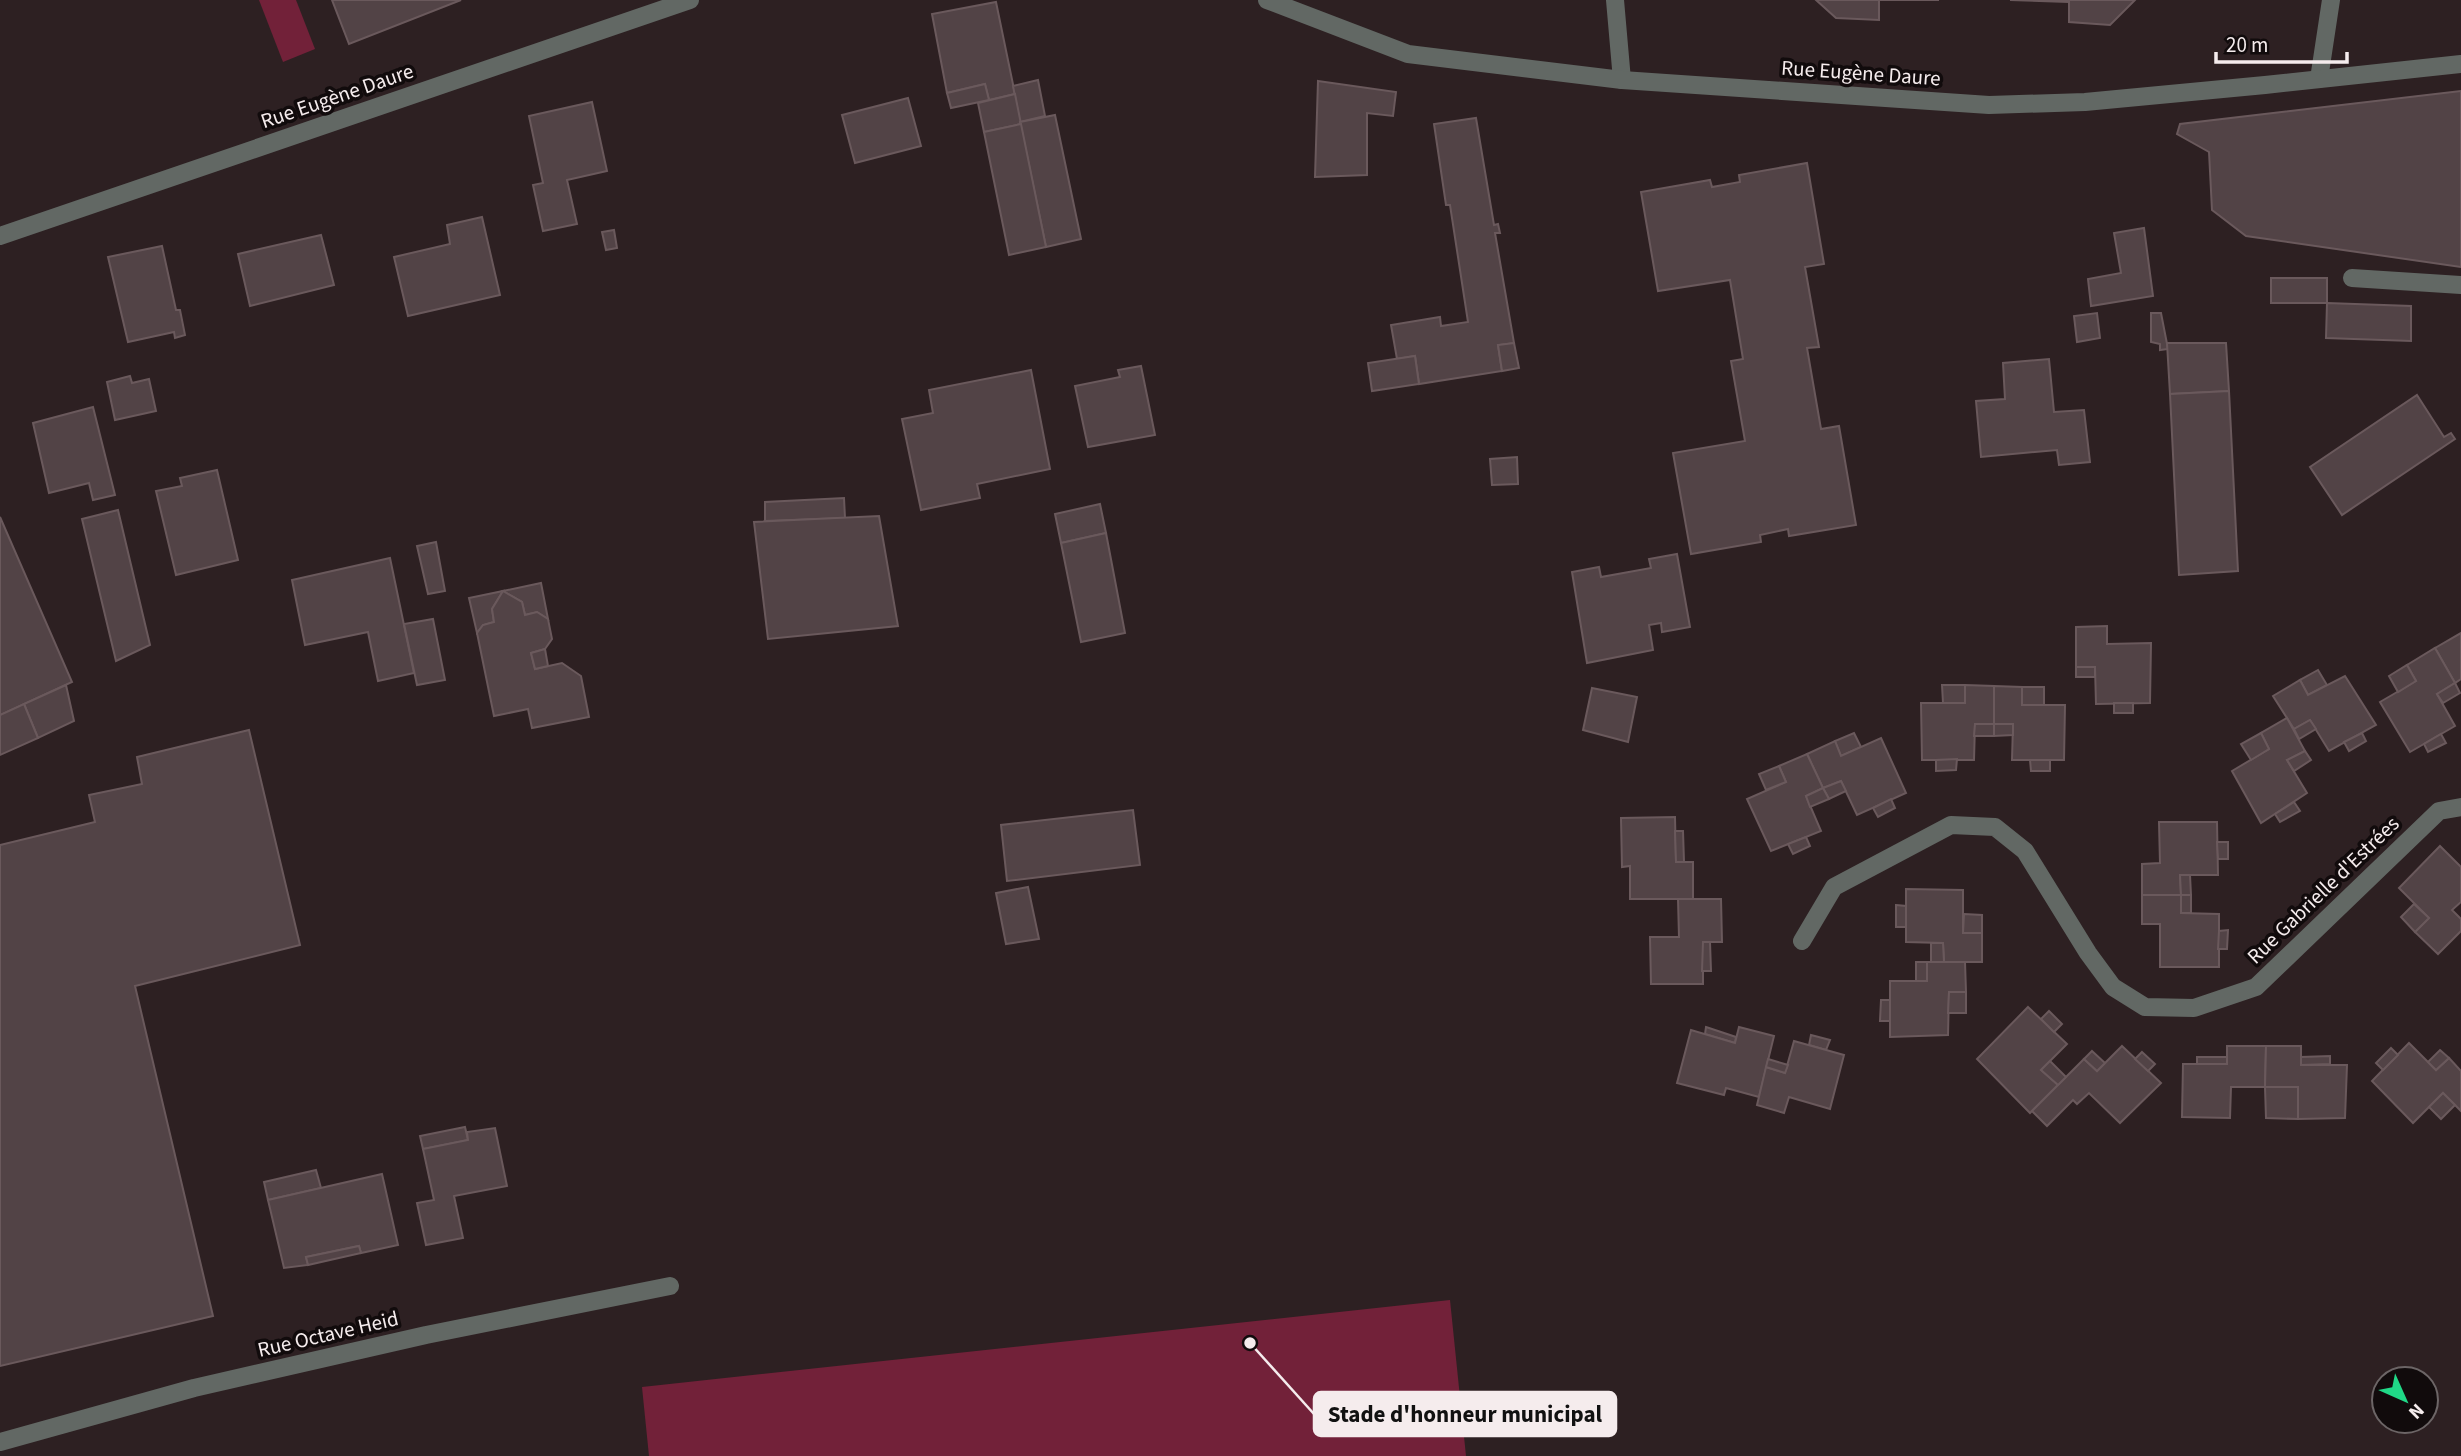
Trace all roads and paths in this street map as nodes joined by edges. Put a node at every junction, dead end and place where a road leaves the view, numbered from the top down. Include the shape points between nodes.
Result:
1 (690, 0) edge
2 (1267, 0) edge
3 (1615, 0) edge
4 (2331, 0) edge
5 (2461, 64) edge
6 (2319, 79) junction
7 (1622, 80) junction
8 (0, 236) edge
9 (2352, 278) dead end
10 (2461, 285) edge
11 (2461, 807) edge
12 (1802, 941) dead end
13 (670, 1286) dead end
14 (0, 1442) edge

1 - 8 street, Rue Eugène Daure
2 - 7 street, Rue Eugène Daure via 1408,54
3 - 7 street
4 - 6 street
5 - 6 street, Rue Eugène Daure
6 - 7 street, Rue Eugène Daure via 2085,102 1989,105
9 - 10 street
11 - 12 street, Rue Gabrielle d'Estrées via 2439,811 2256,987 2194,1008 2145,1007 2113,987 2025,851 1995,827 1951,825 1834,887
13 - 14 street, Rue Octave Heid via 194,1388

